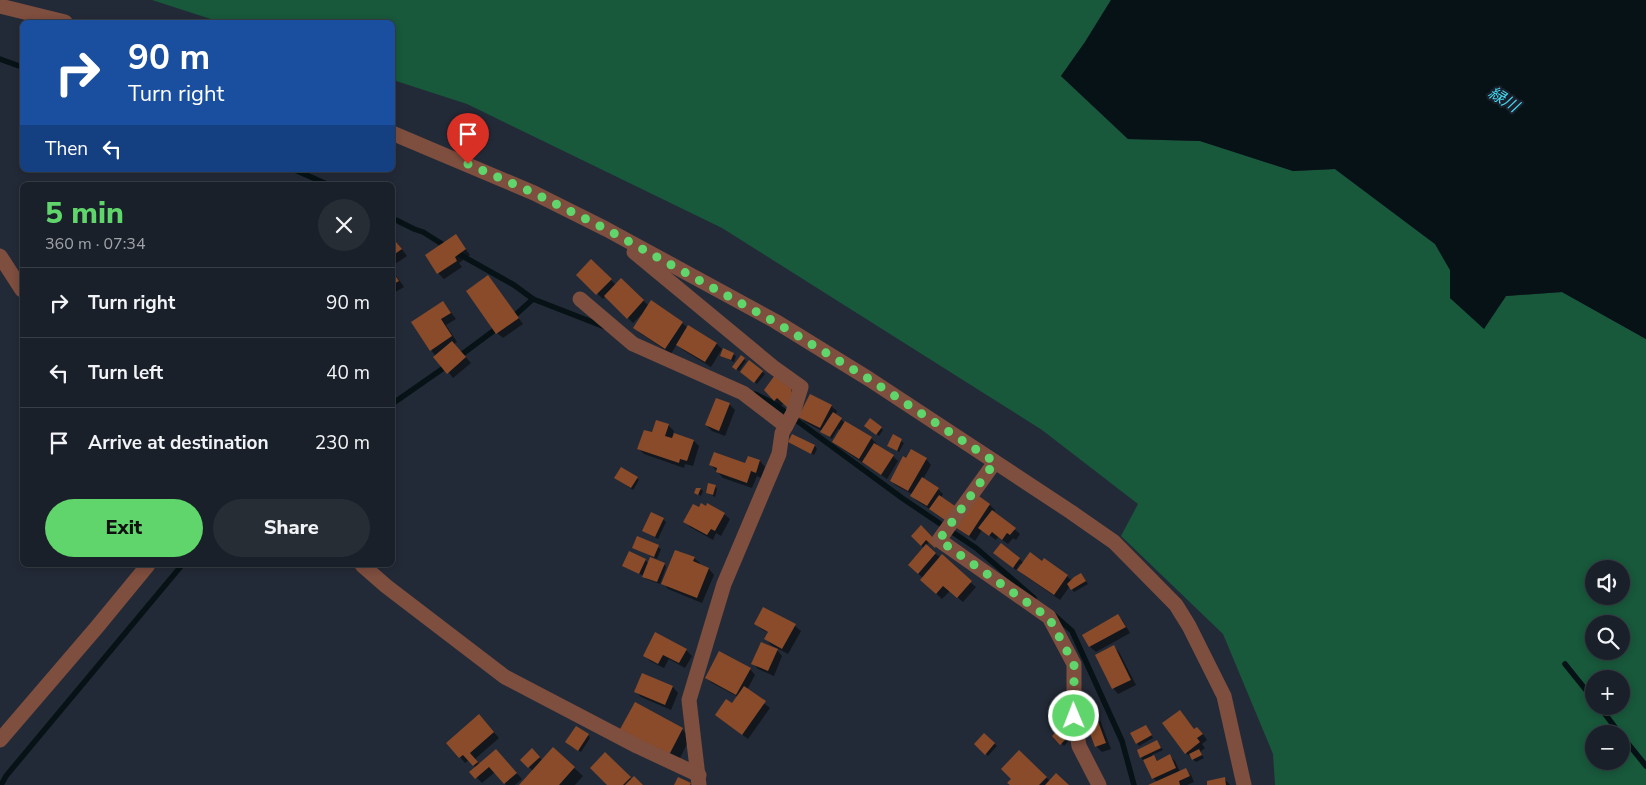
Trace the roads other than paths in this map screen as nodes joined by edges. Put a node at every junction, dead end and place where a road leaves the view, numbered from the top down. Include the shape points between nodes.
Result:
1 (0, 6) edge
2 (57, 20) edge
3 (395, 134) edge
4 (606, 229) junction
5 (0, 256) edge
6 (20, 287) edge
7 (580, 299) dead end
8 (786, 426) junction
9 (995, 462) junction
10 (146, 567) edge
11 (364, 567) edge
12 (0, 740) edge
13 (699, 780) edge
14 (1098, 785) edge
15 (1244, 785) edge

1 - 2 street
3 - 4 street via 534,193
4 - 8 street via 801,387
4 - 9 street via 775,322
5 - 6 street
7 - 8 street via 633,344 743,393
8 - 13 street via 778,454 724,584 688,700
9 - 14 street via 939,540 1049,618 1074,664 1074,716 1079,746
9 - 15 street via 1114,542 1176,605 1190,626 1224,696
10 - 12 street
11 - 13 street via 505,677

